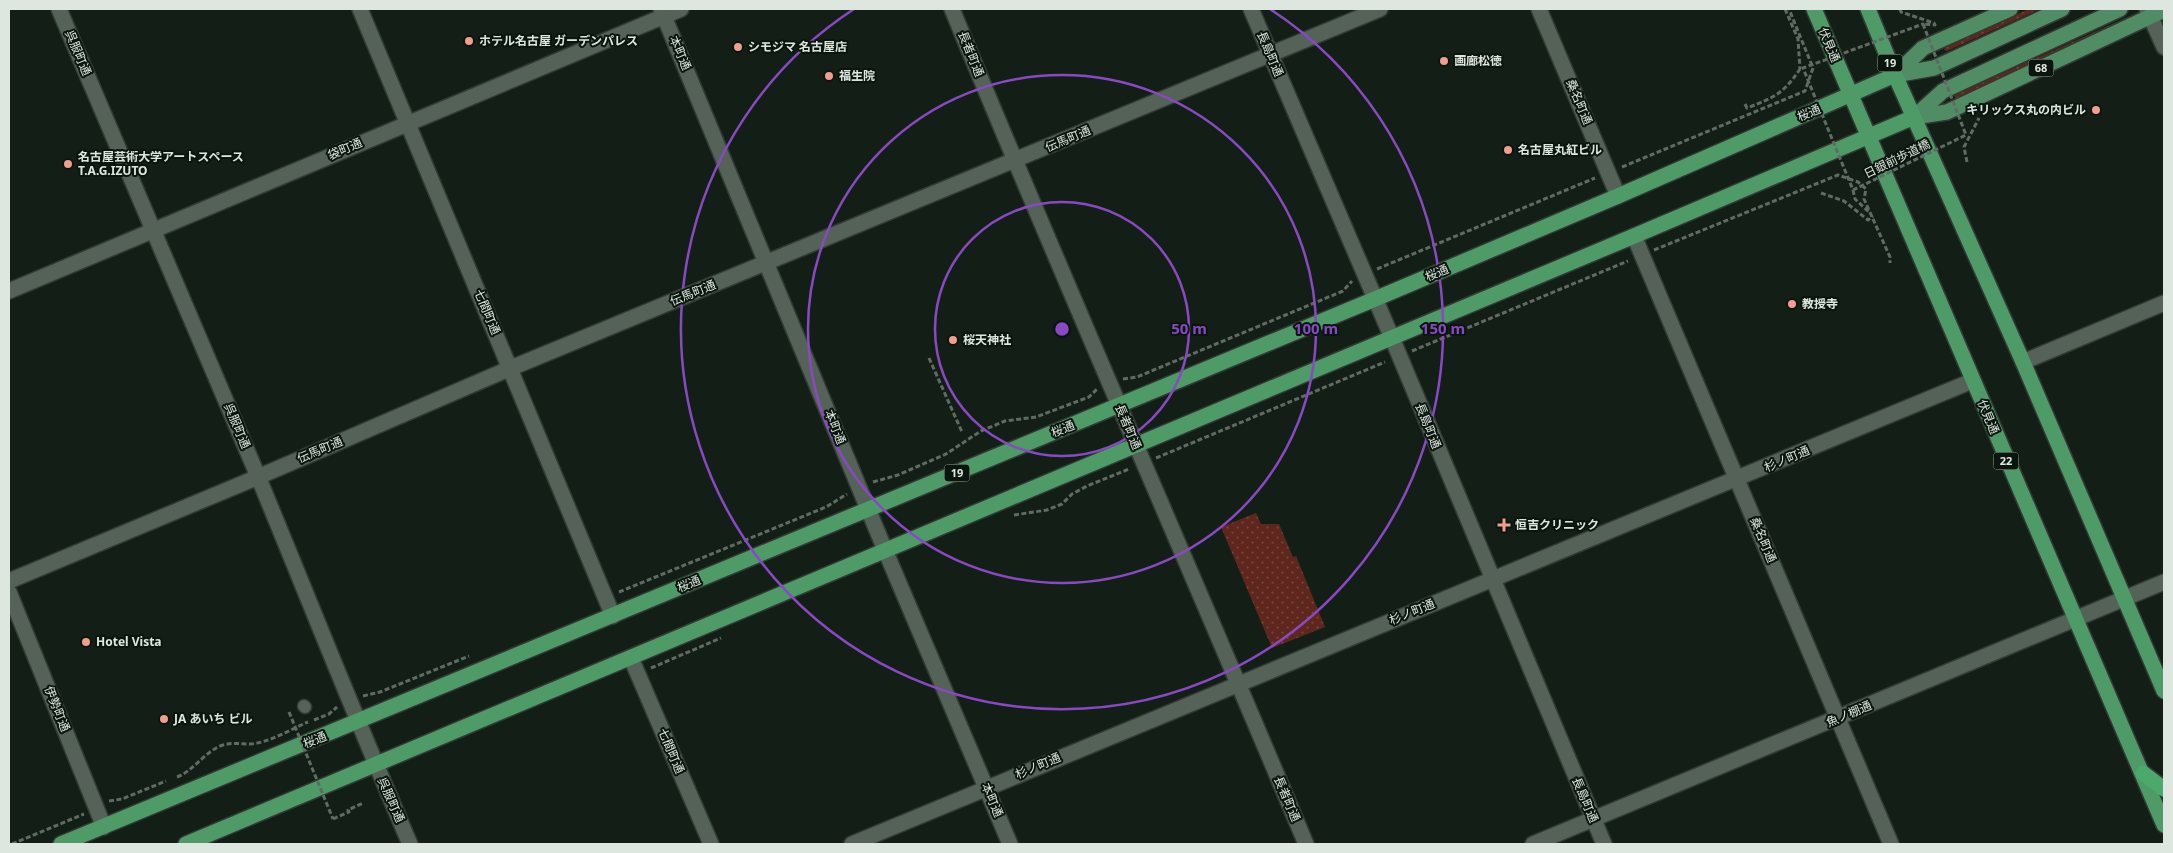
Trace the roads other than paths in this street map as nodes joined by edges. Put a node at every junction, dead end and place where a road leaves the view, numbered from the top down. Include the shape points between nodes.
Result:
1 (59, 9) edge
2 (360, 9) edge
3 (681, 9) edge
4 (952, 9) edge
5 (1251, 9) edge
6 (1380, 9) edge
7 (1539, 9) edge
8 (1814, 9) edge
9 (1868, 9) edge
10 (2010, 9) edge
11 (2062, 9) edge
12 (2120, 9) edge
13 (663, 12) edge
14 (2154, 12) edge
15 (2164, 47) edge
16 (1270, 55) junction
17 (1895, 75) junction
18 (1851, 95) junction
19 (1914, 117) junction
20 (407, 123) junction
21 (1868, 137) junction
22 (1015, 161) junction
23 (1618, 196) junction
24 (155, 229) junction
25 (1634, 236) junction
26 (767, 262) junction
27 (9, 291) edge
28 (1375, 299) junction
29 (2164, 303) edge
30 (1392, 338) junction
31 (2023, 362) junction
32 (511, 368) junction
33 (1972, 381) junction
34 (1119, 406) junction
35 (1136, 446) junction
36 (258, 477) junction
37 (1737, 480) junction
38 (869, 509) junction
39 (885, 550) junction
40 (1492, 579) junction
41 (9, 581) edge
42 (2164, 582) edge
43 (9, 592) edge
44 (2124, 599) junction
45 (613, 616) junction
46 (2074, 618) junction
47 (631, 658) junction
48 (1239, 683) junction
49 (2164, 691) edge
50 (1838, 719) junction
51 (357, 722) junction
52 (376, 765) junction
53 (2143, 773) junction
54 (987, 788) junction
55 (2164, 789) edge
56 (1594, 819) junction
57 (2164, 825) edge
58 (104, 827) junction
59 (61, 844) edge
60 (186, 844) edge
61 (410, 844) edge
62 (711, 844) edge
63 (852, 844) edge
64 (1010, 844) edge
65 (1306, 844) edge
66 (1533, 844) edge
67 (1604, 844) edge
68 (1891, 844) edge

1 - 24 street, 呉服町通
2 - 20 street, 七間町通
3 - 13 street, 袋町通
4 - 22 street, 長者町通
5 - 16 street, 長島町通
6 - 16 street, 伝馬町通
7 - 23 street, 桑名町通
8 - 18 highway, 伏見通
9 - 17 highway, 19
10 - 17 main road via 1923,48
11 - 17 main road, 桜通 via 1934,68
12 - 19 main road, 68 via 1943,91
13 - 20 street, 袋町通
13 - 26 street, 本町通
14 - 15 street
14 - 19 main road, 68 via 1947,112
16 - 22 street, 伝馬町通
16 - 28 street, 長島町通
17 - 18 highway, 桜通 / 19
17 - 19 highway, 19
18 - 21 highway, 伏見通 / 22
18 - 23 highway, 桜通 / 19
19 - 21 highway
19 - 31 highway
20 - 24 street, 袋町通
20 - 32 street, 七間町通
21 - 25 highway
21 - 33 highway, 伏見通 / 22
22 - 26 street, 伝馬町通
22 - 34 street, 長者町通
23 - 28 highway, 桜通 / 19
24 - 27 street, 袋町通
24 - 36 street, 呉服町通
25 - 30 highway
25 - 37 street, 桑名町通
26 - 32 street, 伝馬町通
26 - 38 street, 本町通
28 - 30 street, 長島町通
28 - 34 highway, 桜通 / 19
29 - 31 street
30 - 35 highway
30 - 40 street, 長島町通
31 - 44 highway
32 - 36 street, 伝馬町通
32 - 45 street, 七間町通
33 - 37 street, 杉ノ町通
33 - 46 highway, 伏見通 / 22
34 - 35 street, 長者町通
34 - 38 highway, 桜通 / 19
35 - 39 highway
35 - 48 street, 長者町通
36 - 41 street, 伝馬町通
36 - 51 street, 呉服町通
37 - 40 street, 杉ノ町通
37 - 50 street, 桑名町通
38 - 39 street, 本町通
38 - 45 highway, 桜通 / 19
39 - 47 highway
39 - 54 street, 本町通
40 - 48 street, 杉ノ町通
40 - 56 street, 長島町通
42 - 44 street, 魚ノ棚通
43 - 58 street, 伊勢町通
44 - 46 street, 魚ノ棚通
44 - 49 highway
45 - 51 highway, 桜通 / 19
46 - 50 street, 魚ノ棚通
46 - 53 highway, 伏見通 / 22
47 - 52 highway
47 - 62 street, 七間町通
48 - 54 street, 杉ノ町通
48 - 65 street, 長者町通
50 - 56 street, 魚ノ棚通
50 - 68 street, 桑名町通
51 - 52 street, 呉服町通
51 - 58 highway, 桜通 / 19
52 - 60 highway
52 - 61 street, 呉服町通
53 - 55 highway
53 - 57 highway, 伏見通 / 22
54 - 63 street, 杉ノ町通
54 - 64 street, 本町通
56 - 66 street, 魚ノ棚通
56 - 67 street, 長島町通
58 - 59 highway, 桜通 / 19

